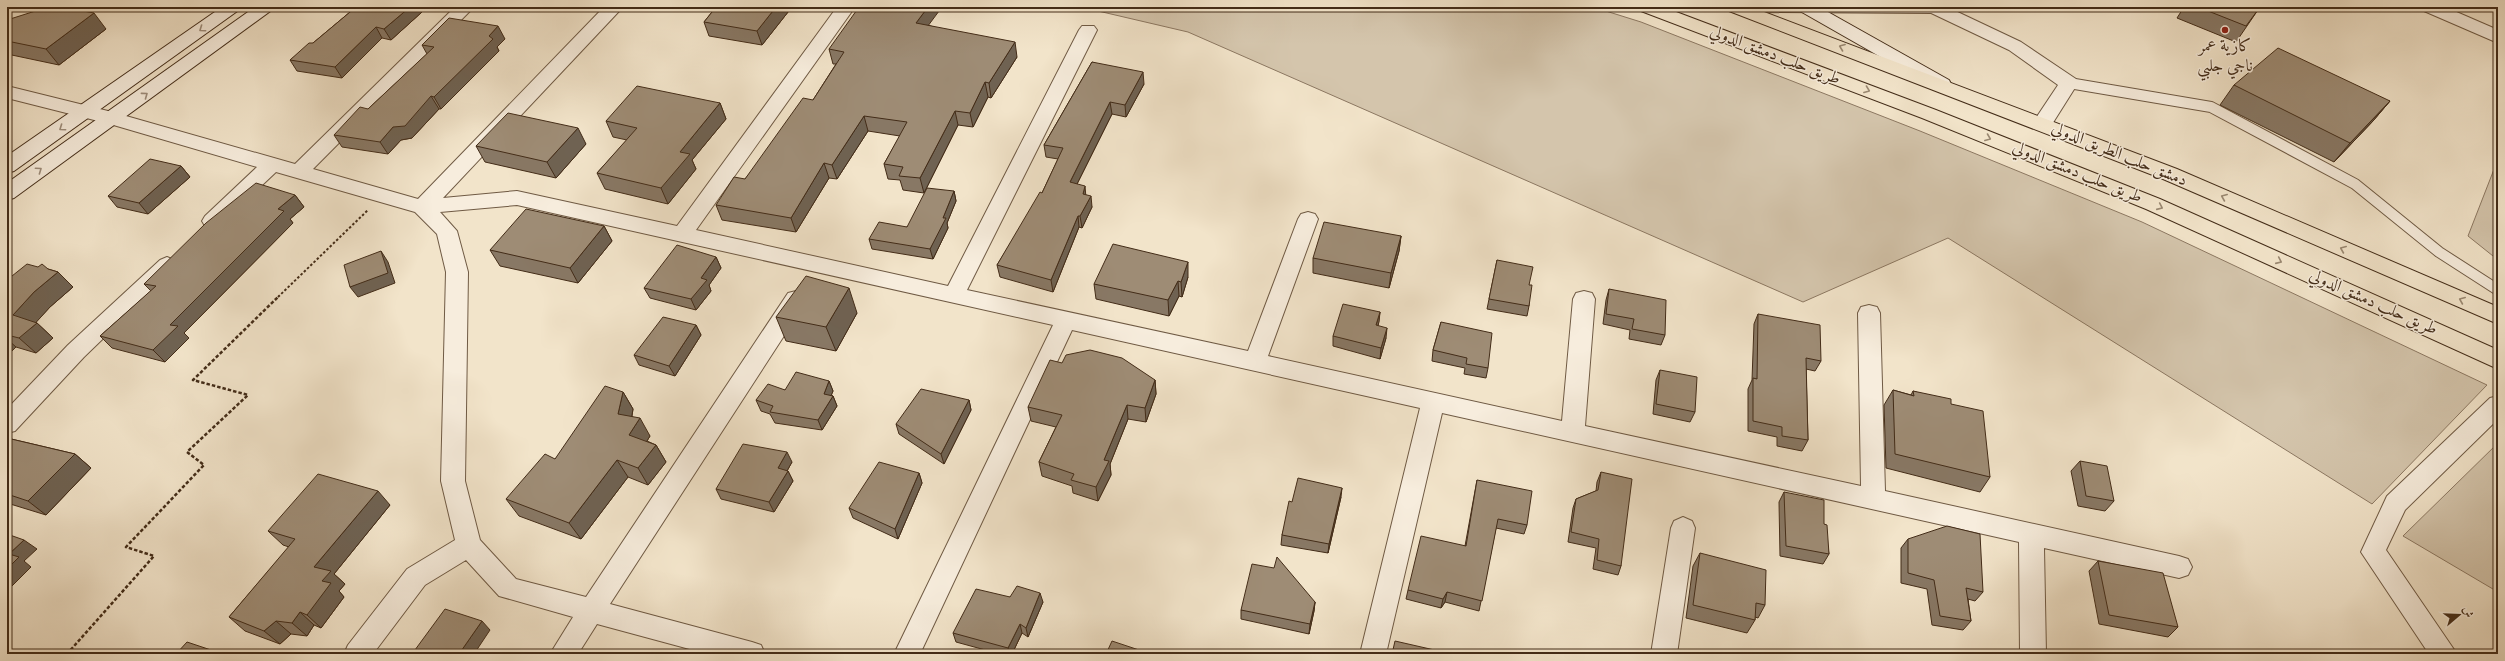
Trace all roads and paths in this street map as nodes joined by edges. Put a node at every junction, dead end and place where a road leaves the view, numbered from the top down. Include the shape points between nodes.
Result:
1 (234, 7) edge
2 (267, 7) edge
3 (465, 7) edge
4 (614, 7) edge
5 (846, 7) edge
6 (1647, 7) edge
7 (1735, 7) edge
8 (1758, 7) edge
9 (1932, 7) edge
10 (2430, 7) edge
11 (1808, 8) edge
12 (1088, 30) dead end
13 (2498, 37) edge
14 (2069, 83) junction
15 (1945, 86) junction
16 (7, 92) edge
17 (85, 112) junction
18 (112, 118) junction
19 (2042, 124) junction
20 (272, 164) junction
21 (7, 166) edge
22 (298, 172) junction
23 (7, 193) edge
24 (382, 196) junction
25 (422, 207) junction
26 (1308, 219) dead end
27 (682, 234) junction
28 (197, 236) edge
29 (180, 252) edge
30 (819, 265) junction
31 (2498, 290) edge
32 (954, 295) junction
33 (1584, 299) dead end
34 (1869, 313) dead end
35 (2498, 316) edge
36 (1066, 320) junction
37 (2498, 360) edge
38 (1255, 362) junction
39 (1433, 402) junction
40 (2498, 405) edge
41 (7, 424) edge
42 (1573, 433) junction
43 (1873, 500) junction
44 (1683, 528) dead end
45 (2031, 535) junction
46 (469, 545) junction
47 (2179, 567) dead end
48 (592, 611) junction
49 (66, 654) edge
50 (357, 654) edge
51 (563, 654) edge
52 (752, 654) edge
53 (907, 654) edge
54 (1373, 654) edge
55 (1664, 654) edge
56 (2033, 654) edge
57 (2444, 654) edge

1 -> 17 street
18 -> 2 street
3 - 22 street
4 - 25 street
5 - 27 street
6 -> 37 highway, طريق حلب دمشق الدولي via 1922,111 2153,204
15 -> 7 highway, دمشق حلب الطريق الدولي
8 - 11 lane
9 - 11 lane
9 - 14 street via 2015,46
10 - 13 street
11 - 15 street
12 - 32 street
14 - 19 street
14 - 31 lane via 2210,107 2355,184 2439,252
15 - 19 highway, دمشق حلب الطريق الدولي
16 - 17 street
17 - 18 street
17 -> 21 street
18 - 20 street
23 -> 18 street
35 -> 19 highway, دمشق حلب الطريق الدولي via 2170,174
20 - 22 street
20 - 28 street
22 - 24 street
24 - 25 street
24 - 49 path via 193,380 248,395 187,452 204,465 126,547 154,556
25 - 27 street via 516,198
25 - 46 street via 447,231 457,272 453,481
26 - 38 street
27 - 30 street
29 - 41 street via 76,352
30 - 32 street
30 - 48 street
32 - 36 street
33 - 42 street
34 - 43 street
36 - 38 street
36 - 53 street
38 - 39 street
39 - 42 street
39 - 54 street
40 - 57 street via 2396,503 2373,552
42 - 43 street
43 - 45 street
44 - 55 street
45 - 47 street
45 - 56 street
46 - 48 street via 508,588
46 - 50 street via 416,577
48 - 51 street
48 - 52 street

